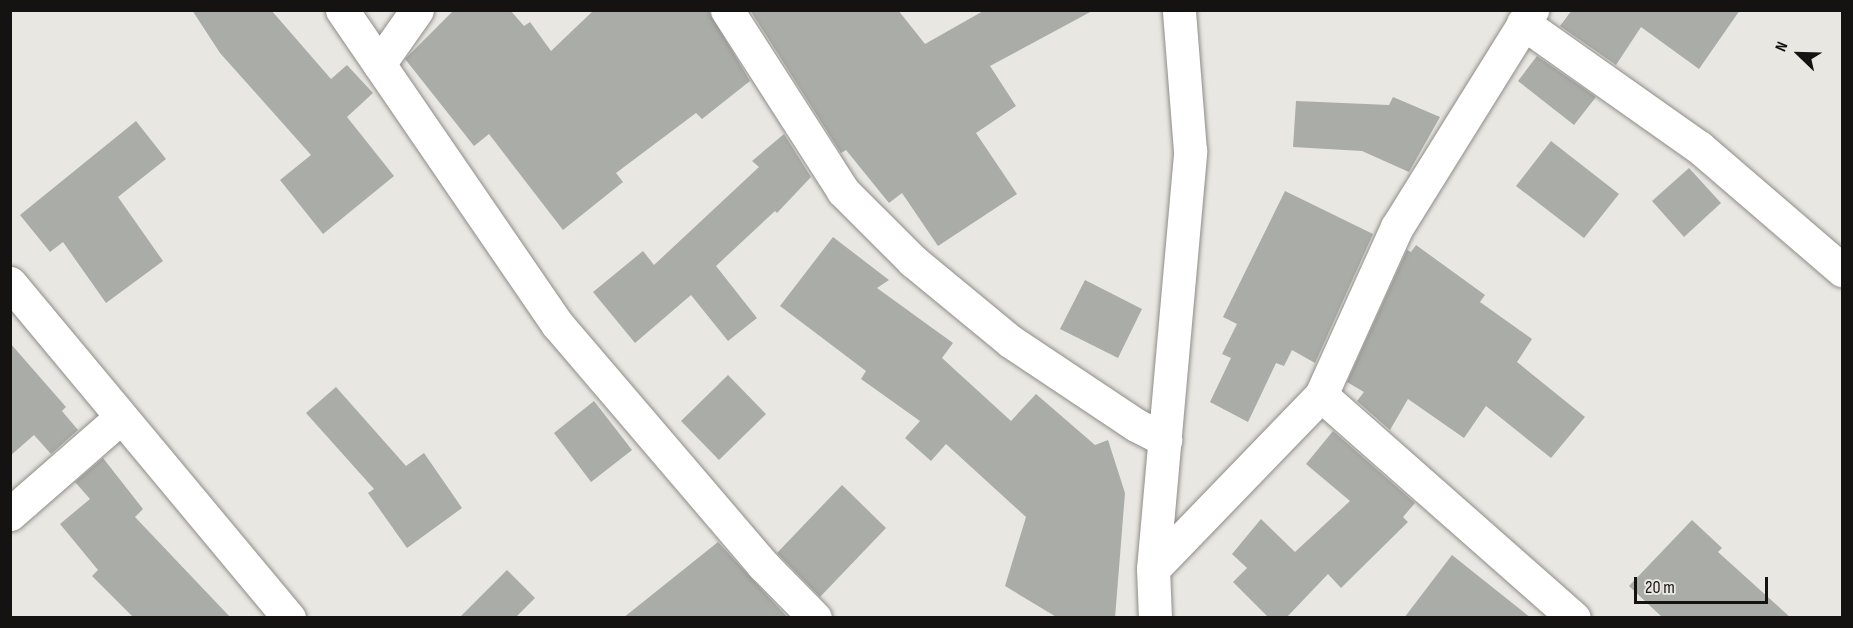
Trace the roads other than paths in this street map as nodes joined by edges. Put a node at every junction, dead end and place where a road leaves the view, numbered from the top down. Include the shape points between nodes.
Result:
1 (342, 10) edge
2 (417, 10) edge
3 (727, 10) edge
4 (1179, 10) edge
5 (1528, 17) edge
6 (379, 64) junction
7 (1842, 270) edge
8 (10, 283) edge
9 (1321, 395) junction
10 (120, 418) junction
11 (1165, 440) junction
12 (10, 514) edge
13 (1154, 569) junction
14 (289, 618) edge
15 (815, 618) edge
16 (1155, 618) edge
17 (1574, 618) edge

1 - 6 street
2 - 6 street
3 - 11 street via 843,191 913,261 1010,341
4 - 11 street via 1190,151
5 - 7 street via 1699,147
5 - 9 street via 1397,227
6 - 15 street via 558,325 763,565
8 - 10 street
9 - 13 street
9 - 17 street
10 - 12 street
10 - 14 street
11 - 13 street
13 - 16 street

